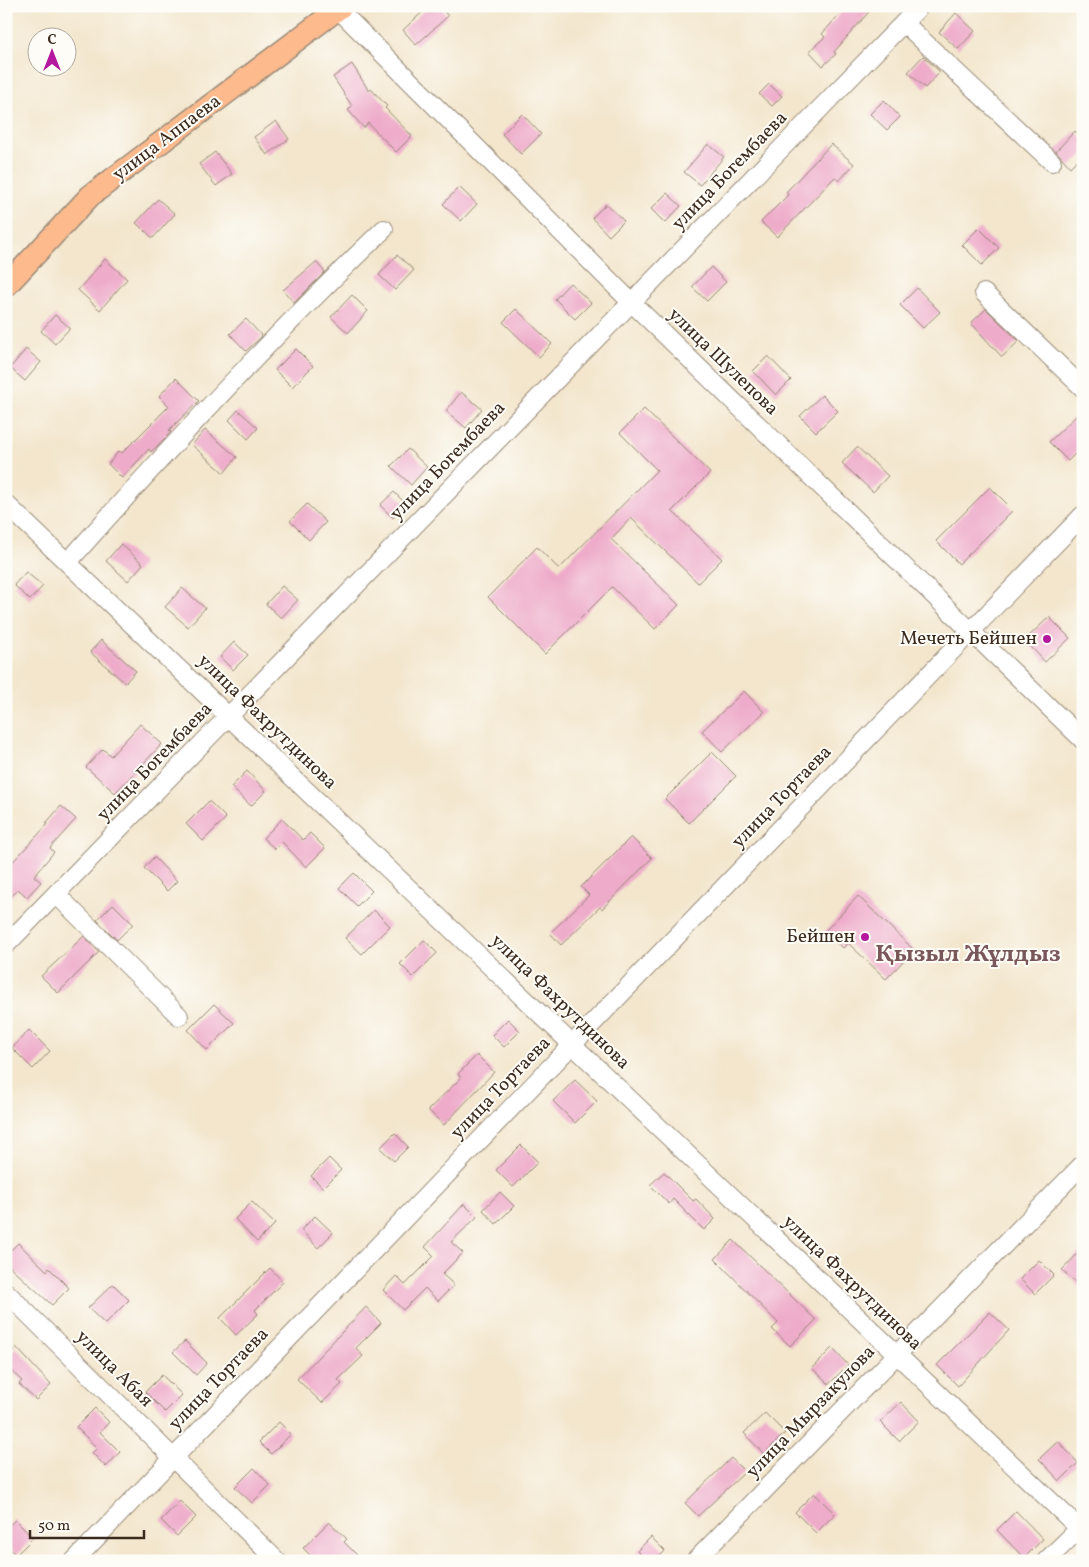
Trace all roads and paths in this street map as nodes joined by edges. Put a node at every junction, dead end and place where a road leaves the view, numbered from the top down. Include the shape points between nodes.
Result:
1 (920, 6) edge
2 (340, 8) edge
3 (904, 23) junction
4 (1052, 162) dead end
5 (384, 229) dead end
6 (6, 286) edge
7 (984, 293) dead end
8 (632, 302) junction
9 (1083, 388) edge
10 (6, 504) edge
11 (1083, 515) edge
12 (68, 562) junction
13 (970, 632) junction
14 (230, 715) junction
15 (1083, 740) edge
16 (56, 894) junction
17 (6, 945) edge
18 (179, 1016) dead end
19 (573, 1044) junction
20 (1083, 1164) edge
21 (6, 1292) edge
22 (896, 1355) junction
23 (173, 1458) junction
24 (1082, 1529) edge
25 (74, 1561) edge
26 (277, 1561) edge
27 (694, 1561) edge
28 (1046, 1561) edge

1 - 3 street, улица Богембаева
2 - 6 main road, улица Аппаева via 90,196
2 - 8 street, улица Шулепова
3 - 4 street
3 - 8 street, улица Богембаева
5 - 12 street via 304,306 181,434
7 - 9 street
8 - 13 street, улица Шулепова
8 - 14 street, улица Богембаева
10 - 12 street, улица Фахрутдинова
11 - 13 street, улица Тортаева
12 - 14 street, улица Фахрутдинова
13 - 15 street, улица Шулепова
13 - 19 street, улица Тортаева
14 - 16 street, улица Богембаева
14 - 19 street, улица Фахрутдинова
16 - 17 street, улица Богембаева
16 - 18 street
19 - 22 street, улица Фахрутдинова
19 - 23 street, улица Тортаева
20 - 22 street, улица Мырзакулова
21 - 23 street, улица Абая
22 - 24 street, улица Фахрутдинова
22 - 27 street, улица Мырзакулова
23 - 25 street, улица Тортаева
23 - 26 street, улица Абая
24 - 28 street

